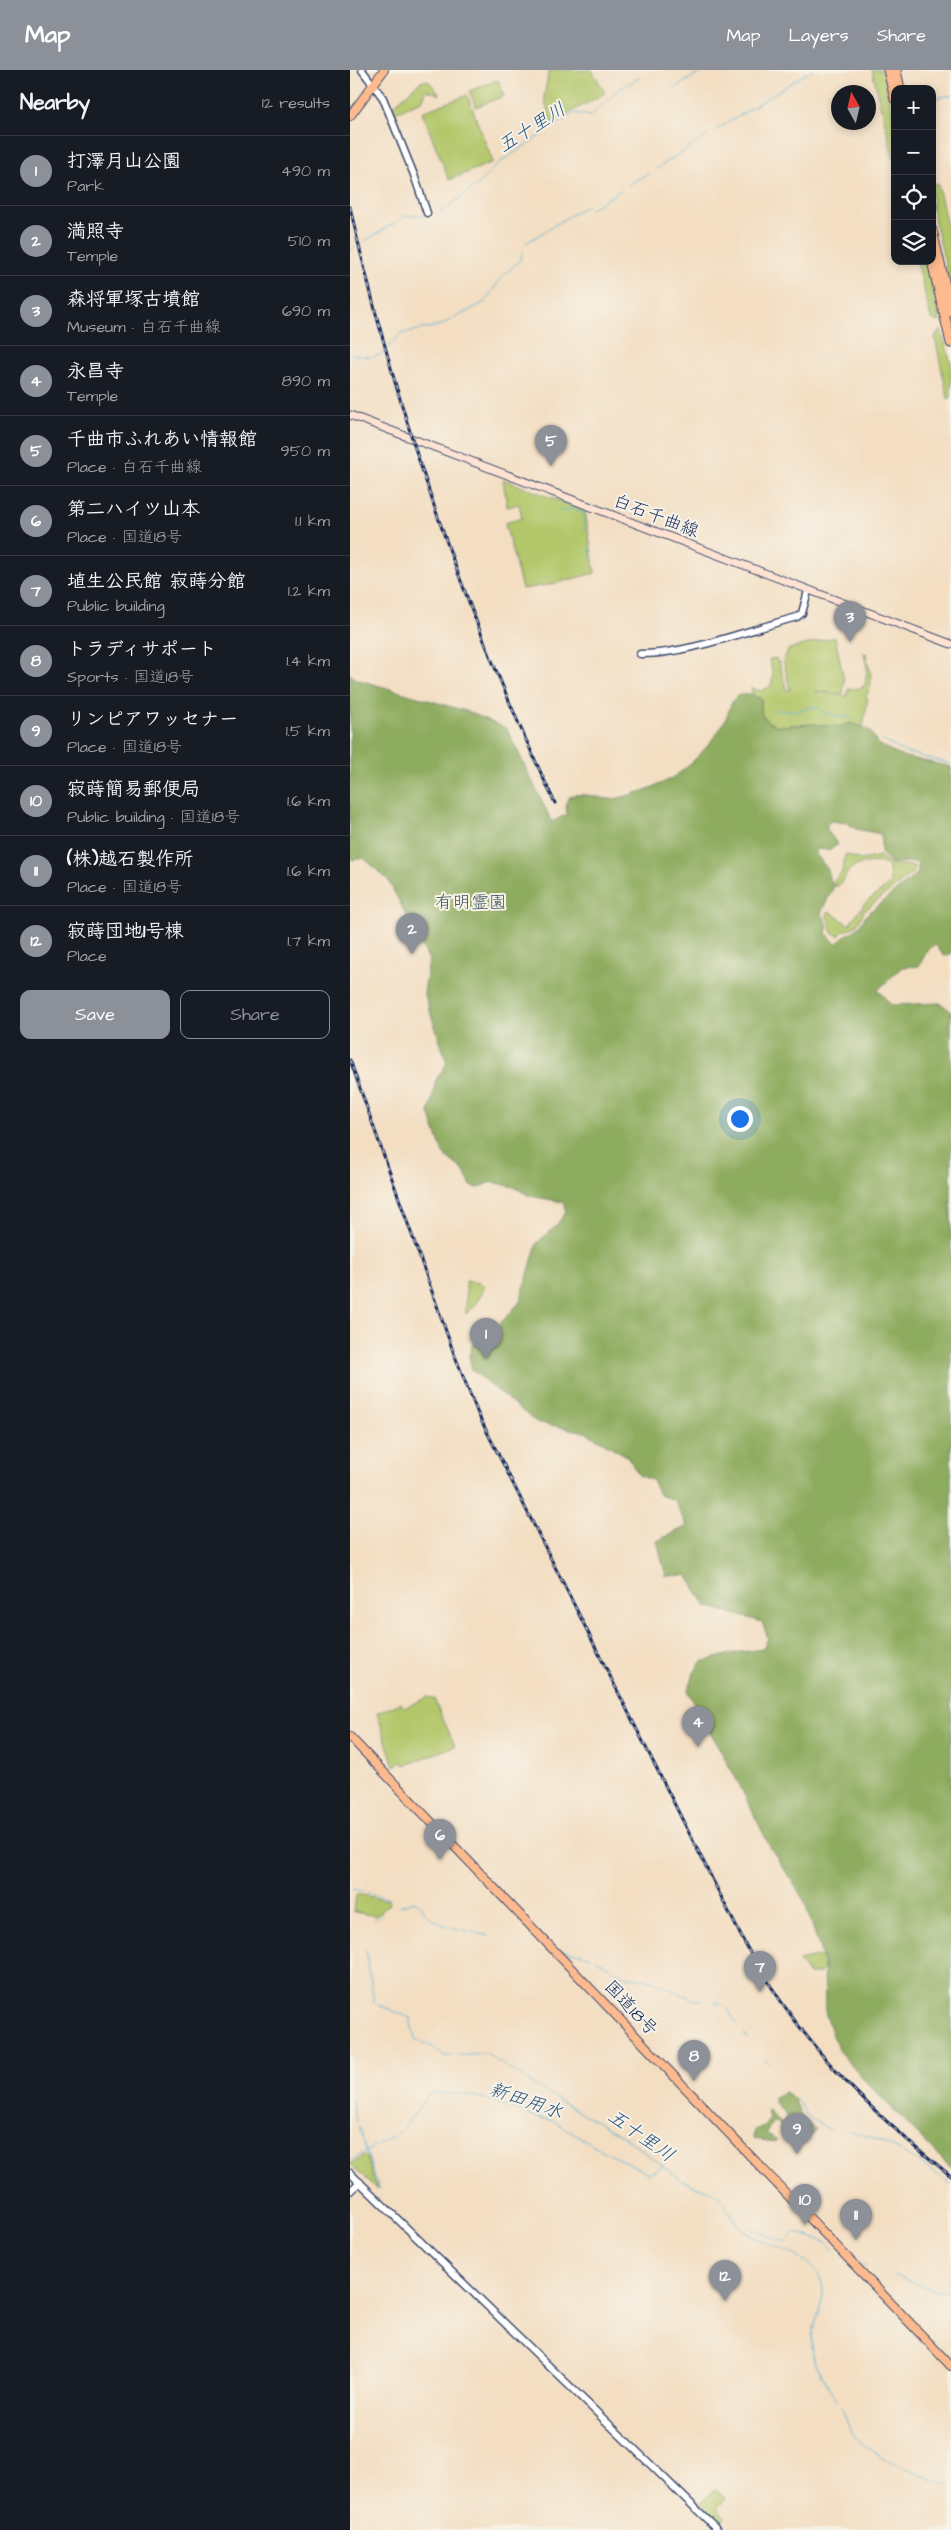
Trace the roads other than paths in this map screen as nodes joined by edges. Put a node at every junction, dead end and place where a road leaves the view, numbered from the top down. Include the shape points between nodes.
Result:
1 (362, 70) edge
2 (384, 70) edge
3 (888, 70) edge
4 (896, 70) edge
5 (372, 83) junction
6 (892, 85) edge
7 (899, 85) edge
8 (350, 116) edge
9 (427, 214) dead end
10 (936, 247) edge
11 (933, 265) edge
12 (951, 310) edge
13 (951, 343) edge
14 (350, 415) edge
15 (808, 591) junction
16 (951, 644) edge
17 (640, 654) dead end
18 (350, 1737) edge
19 (350, 2173) edge
20 (360, 2182) junction
21 (350, 2191) edge
22 (951, 2366) edge
23 (718, 2530) edge

1 - 5 street
2 - 5 highway
3 - 6 highway
4 - 7 highway
5 - 8 highway
5 - 9 street via 387,106
10 - 12 highway
11 - 13 highway
14 - 15 main road, 白石千曲線
15 - 16 main road, 白石千曲線
15 - 17 street via 802,613 797,617 683,649
18 - 22 highway, 国道18号
19 - 20 street
20 - 21 street
20 - 23 street

